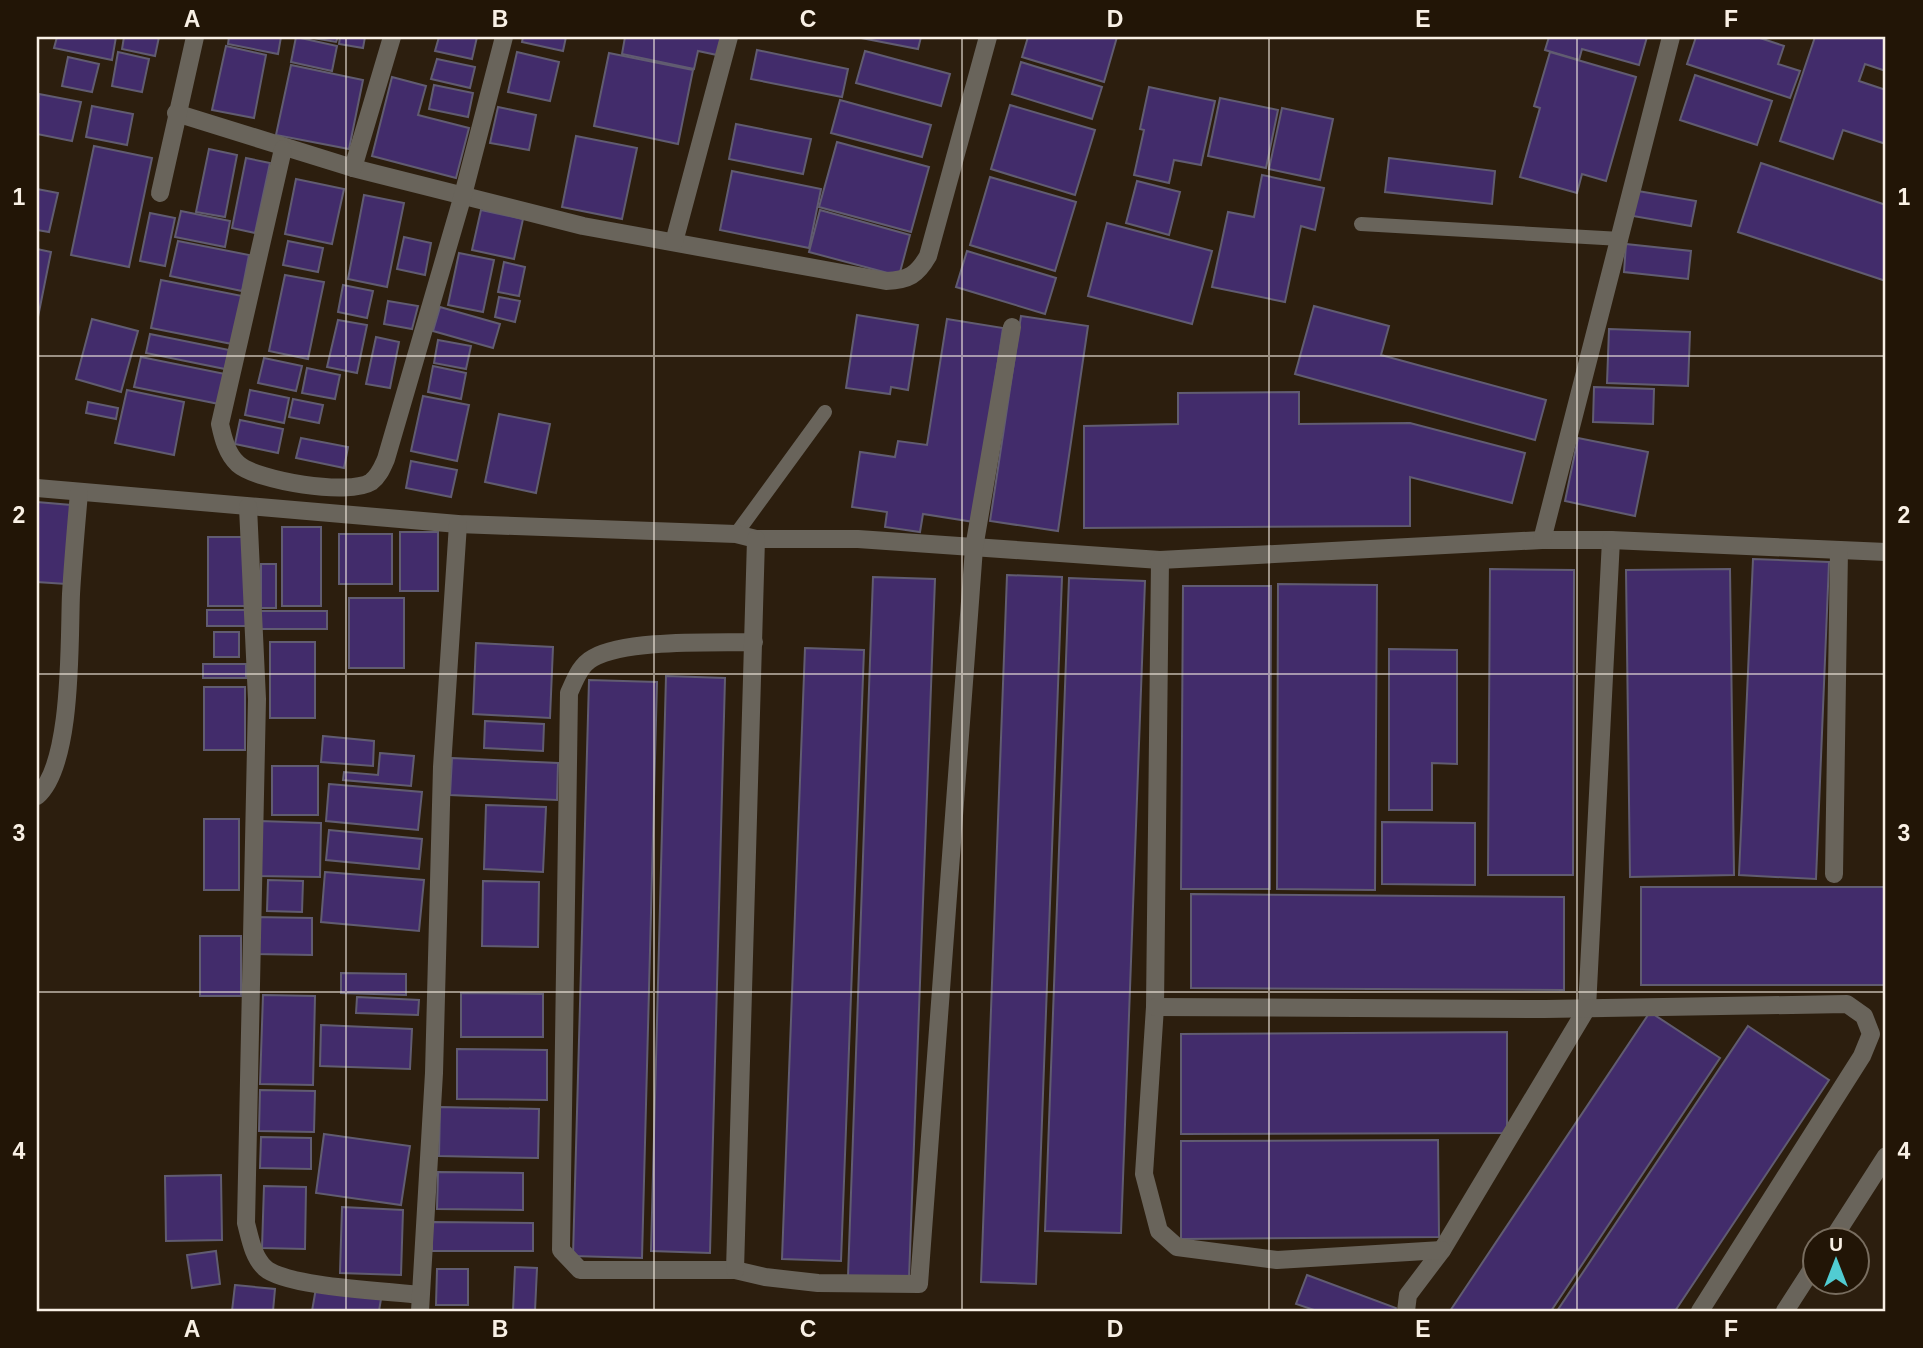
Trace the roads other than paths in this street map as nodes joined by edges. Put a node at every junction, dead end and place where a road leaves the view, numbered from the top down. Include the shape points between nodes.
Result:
1 (195, 37) edge
2 (392, 37) edge
3 (505, 37) edge
4 (729, 37) edge
5 (988, 37) edge
6 (1671, 37) edge
7 (176, 113) junction
8 (283, 149) junction
9 (353, 168) junction
10 (160, 193) dead end
11 (463, 195) junction
12 (1361, 225) dead end
13 (1621, 239) junction
14 (674, 242) junction
15 (1012, 327) dead end
16 (825, 412) dead end
17 (37, 488) edge
18 (79, 493) junction
19 (248, 507) junction
20 (458, 524) junction
21 (736, 534) junction
22 (756, 538) junction
23 (1542, 540) junction
24 (1611, 540) junction
25 (974, 548) junction
26 (1839, 550) junction
27 (1886, 552) edge
28 (1160, 560) junction
29 (754, 642) junction
30 (37, 796) edge
31 (1834, 874) dead end
32 (1155, 1007) junction
33 (1587, 1008) junction
34 (1886, 1156) edge
35 (1841, 1226) edge
36 (1442, 1250) junction
37 (735, 1270) junction
38 (1800, 1288) edge
39 (420, 1303) edge
40 (1406, 1311) edge
41 (1700, 1311) edge
42 (1785, 1311) edge

1 - 7 street
2 - 9 street
3 - 11 street
4 - 14 street
5 - 14 street via 928,256 918,273 905,280 886,281
6 - 13 street
7 - 8 street
7 - 10 street
8 - 9 street
8 - 11 street via 220,424 224,443 239,465 298,485 352,488 379,474
9 - 11 street
11 - 14 street via 583,226
12 - 13 lane
13 - 23 street
15 - 25 street
16 - 21 lane
17 - 18 street
18 - 19 street
18 - 30 street via 68,691 57,758
19 - 20 street
19 - 39 street via 257,699 246,1223 265,1268 290,1280
20 - 21 street
20 - 39 street via 442,767 435,1060
21 - 22 street
22 - 25 street via 858,539
22 - 29 street
23 - 24 street
23 - 28 street
24 - 26 street
24 - 33 street
25 - 28 street
25 - 37 street via 919,1284 818,1283
26 - 27 street
26 - 31 street
28 - 32 street
29 - 37 street
29 - 37 street via 618,648 592,658 569,693 561,1250 580,1270
32 - 33 street
32 - 36 street via 1144,1174 1159,1231 1177,1247 1277,1260
33 - 36 street
33 - 41 street via 1847,1004 1864,1016 1871,1034 1863,1056
34 - 35 street
36 - 40 street via 1408,1295
38 - 42 street

